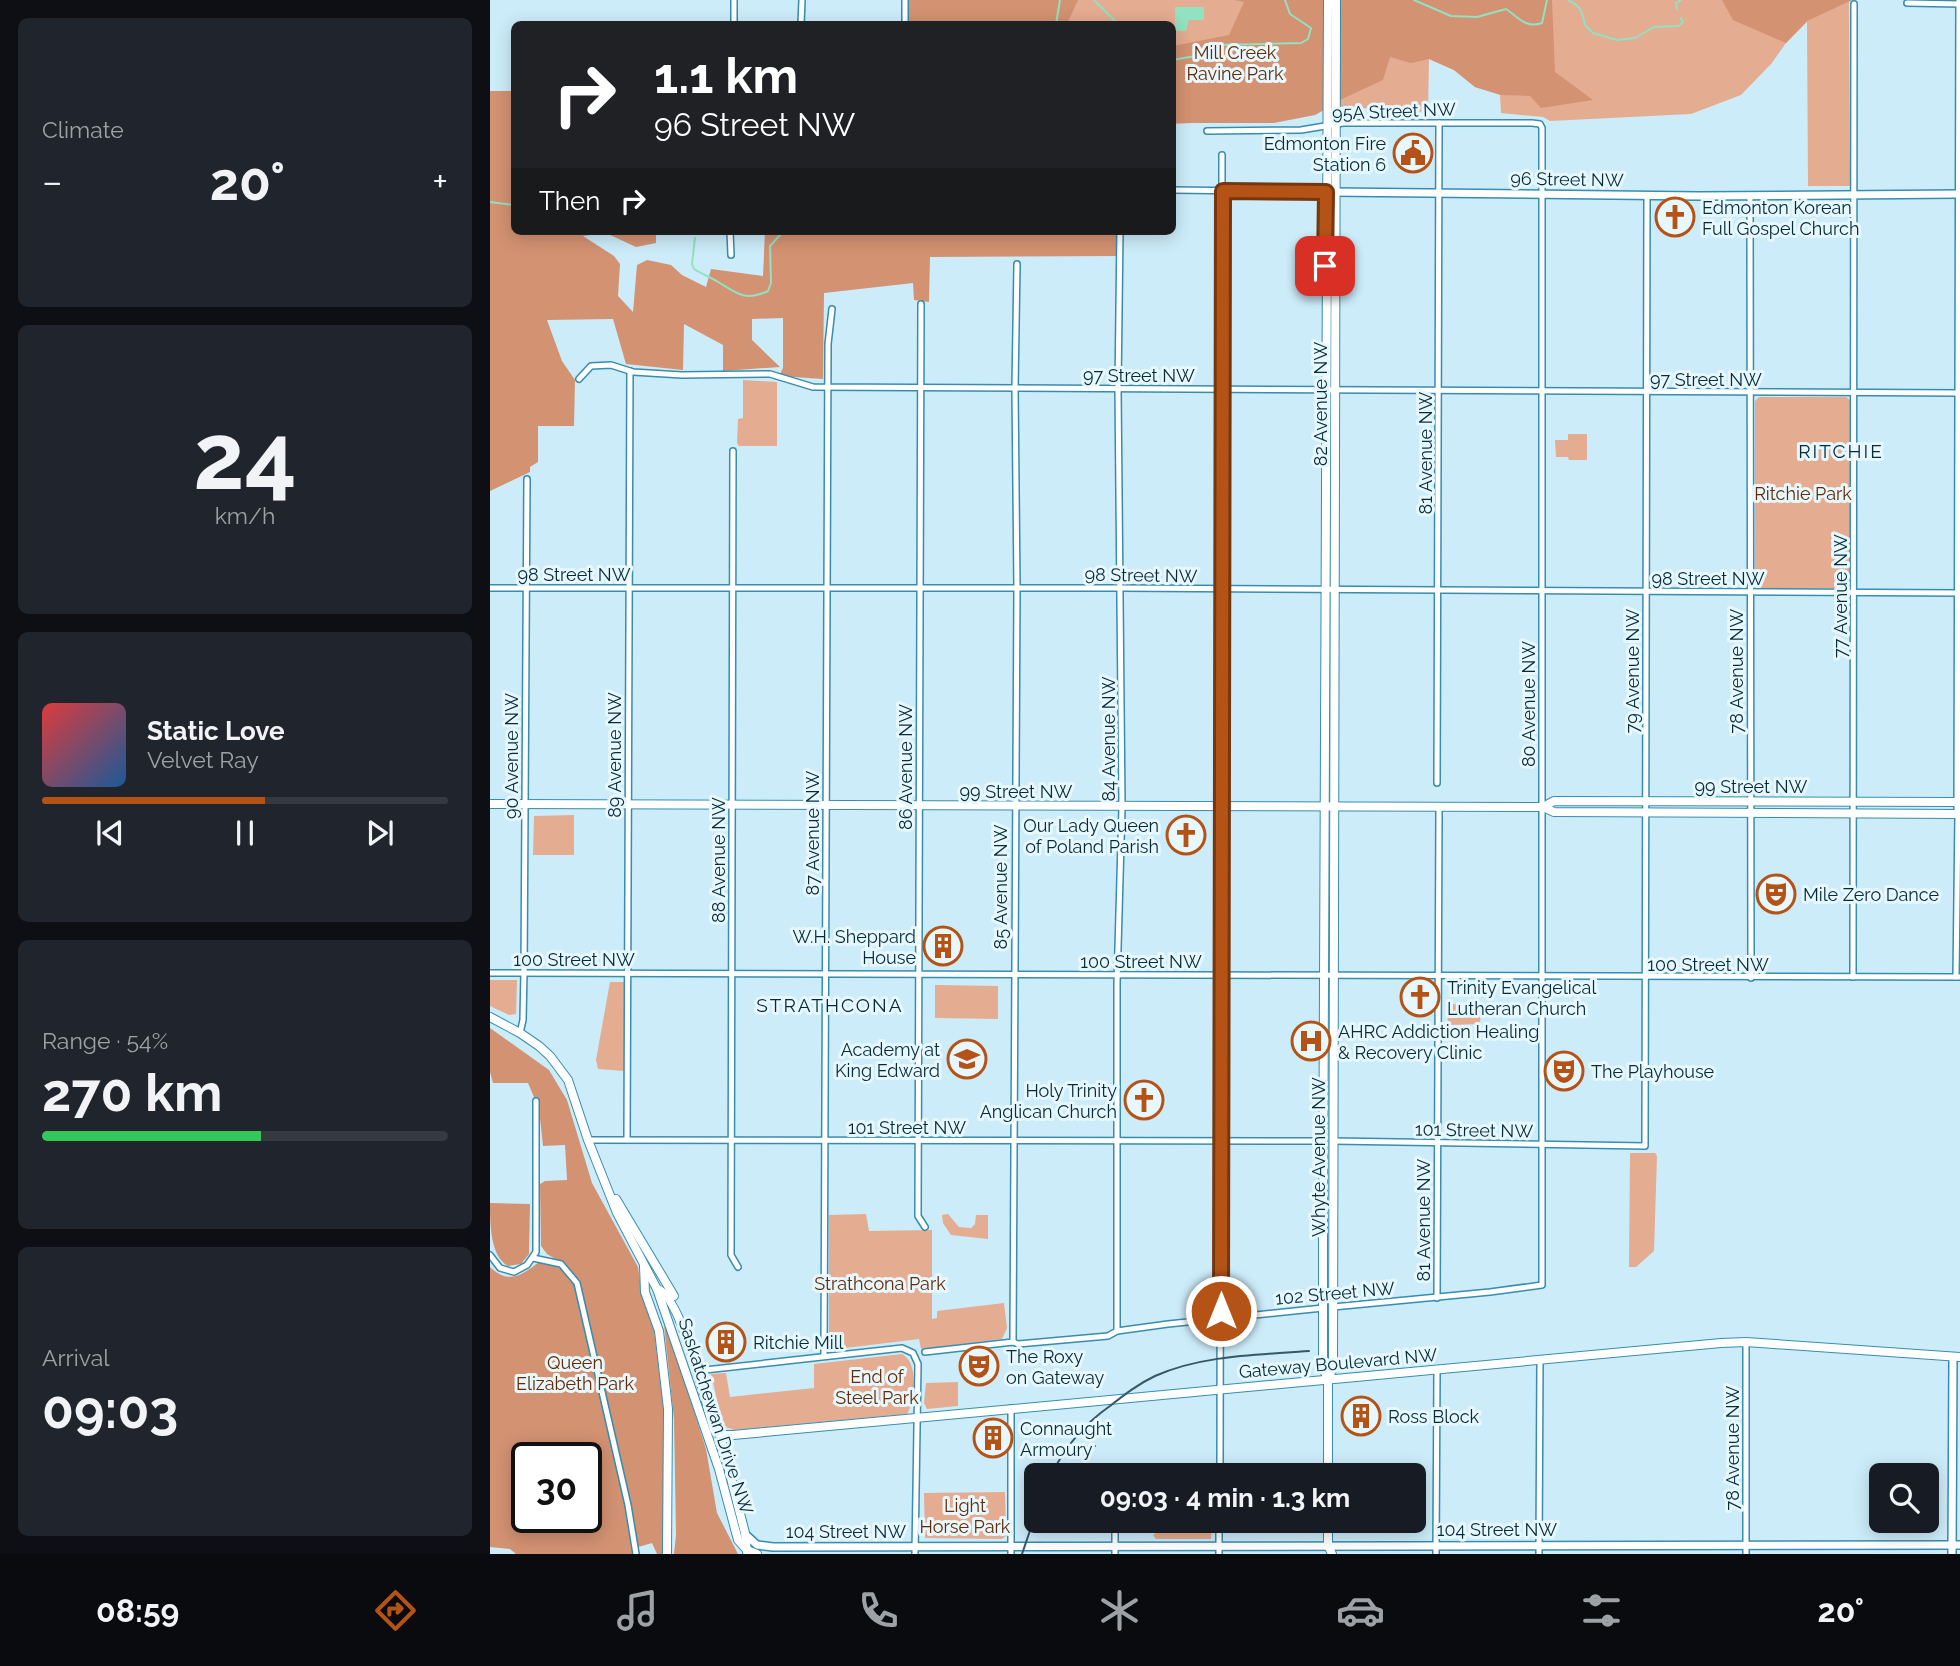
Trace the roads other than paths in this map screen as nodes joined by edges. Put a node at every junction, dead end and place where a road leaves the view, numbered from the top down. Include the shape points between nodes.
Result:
1 (734, 0) edge
2 (802, 0) edge
3 (905, 0) edge
4 (1328, 0) edge
5 (1336, 0) edge
6 (1960, 2) edge
7 (1907, 3) dead end
8 (1854, 4) dead end
9 (734, 21) edge
10 (801, 21) edge
11 (905, 21) edge
12 (1331, 91) junction
13 (1440, 123) junction
14 (1540, 124) joint
15 (1331, 125) junction
16 (1207, 131) dead end
17 (1222, 155) dead end
18 (1176, 190) edge
19 (1223, 191) junction
20 (1326, 192) junction
21 (1337, 192) junction
22 (1439, 193) junction
23 (1543, 194) junction
24 (1960, 194) edge
25 (1647, 196) junction
26 (1750, 196) junction
27 (1853, 196) junction
28 (730, 235) edge
29 (1120, 235) edge
30 (732, 255) dead end
31 (1017, 264) dead end
32 (921, 304) dead end
33 (832, 309) dead end
34 (630, 371) junction
35 (579, 379) dead end
36 (828, 387) junction
37 (921, 388) junction
38 (1015, 388) junction
39 (1118, 389) junction
40 (1222, 389) junction
41 (1325, 390) junction
42 (1336, 390) junction
43 (1440, 391) junction
44 (1542, 392) junction
45 (1646, 393) junction
46 (1751, 393) junction
47 (1854, 393) junction
48 (1960, 393) edge
49 (733, 451) dead end
50 (527, 479) dead end
51 (490, 588) edge
52 (526, 588) junction
53 (629, 588) junction
54 (733, 588) junction
55 (827, 588) junction
56 (920, 588) junction
57 (1017, 588) junction
58 (1121, 588) junction
59 (1221, 590) junction
60 (1324, 590) junction
61 (1336, 590) junction
62 (1438, 591) junction
63 (1542, 592) junction
64 (1646, 592) junction
65 (1749, 592) junction
66 (1854, 593) junction
67 (1960, 593) edge
68 (1437, 783) dead end
69 (1646, 801) junction
70 (1750, 801) junction
71 (1854, 802) junction
72 (1960, 802) edge
73 (490, 804) edge
74 (525, 804) junction
75 (628, 805) junction
76 (732, 805) junction
77 (826, 806) junction
78 (919, 806) junction
79 (1014, 806) junction
80 (1122, 807) junction
81 (1222, 807) junction
82 (1325, 807) junction
83 (1335, 807) junction
84 (1439, 807) junction
85 (1543, 807) junction
86 (1646, 812) junction
87 (1750, 813) junction
88 (1854, 813) junction
89 (1959, 814) edge
90 (524, 972) junction
91 (490, 973) edge
92 (628, 973) junction
93 (731, 973) junction
94 (825, 974) junction
95 (919, 974) junction
96 (1014, 974) junction
97 (1117, 974) junction
98 (1222, 975) junction
99 (1324, 976) junction
100 (1334, 976) junction
101 (1438, 977) junction
102 (1543, 977) junction
103 (1853, 977) junction
104 (1958, 977) edge
105 (1646, 978) junction
106 (1751, 978) junction
107 (490, 1017) edge
108 (520, 1033) junction
109 (536, 1101) dead end
110 (588, 1140) junction
111 (627, 1140) junction
112 (731, 1140) junction
113 (824, 1140) junction
114 (1014, 1140) junction
115 (1117, 1140) junction
116 (918, 1141) junction
117 (1221, 1141) junction
118 (1324, 1141) junction
119 (1334, 1141) junction
120 (1437, 1143) junction
121 (1541, 1145) junction
122 (1645, 1146) joint
123 (609, 1188) junction
124 (925, 1227) dead end
125 (490, 1255) edge
126 (535, 1255) junction
127 (642, 1259) junction
128 (738, 1267) dead end
129 (1542, 1285) joint
130 (657, 1289) junction
131 (649, 1298) junction
132 (1437, 1298) junction
133 (1333, 1307) junction
134 (1323, 1308) junction
135 (1221, 1318) junction
136 (682, 1323) junction
137 (1117, 1331) junction
138 (1013, 1342) junction
139 (1746, 1342) junction
140 (925, 1352) dead end
141 (824, 1356) junction
142 (1956, 1357) edge
143 (1540, 1361) junction
144 (1437, 1370) junction
145 (696, 1371) junction
146 (1328, 1379) junction
147 (1220, 1389) junction
148 (1011, 1408) junction
149 (916, 1417) junction
150 (719, 1435) junction
151 (1220, 1463) edge
152 (1328, 1463) edge
153 (719, 1469) junction
154 (745, 1533) junction
155 (1328, 1533) edge
156 (1746, 1544) junction
157 (1328, 1545) junction
158 (1436, 1545) junction
159 (1540, 1545) junction
160 (1641, 1545) junction
161 (1955, 1548) edge
162 (838, 1550) edge
163 (915, 1550) edge
164 (1011, 1550) edge
165 (1036, 1550) edge
166 (1115, 1550) edge
167 (1219, 1550) edge
168 (1850, 1550) edge
169 (747, 1552) edge
170 (636, 1554) edge
171 (667, 1554) edge
172 (757, 1554) edge
173 (1323, 1554) edge
174 (1332, 1554) edge
175 (1436, 1554) edge
176 (1539, 1554) edge
177 (1643, 1554) edge
178 (1746, 1554) edge

1 - 9 street
2 - 10 street
3 - 11 street
4 - 12 main road, 82 Avenue NW
5 - 12 main road, 82 Avenue NW
6 - 7 street
6 - 24 street
8 - 27 street, 77 Avenue NW
12 - 15 main road, 82 Avenue NW
13 - 14 street, 95A Street NW
13 - 15 street, 95A Street NW
13 - 22 street, 81 Avenue NW
14 - 23 street, 80 Avenue NW
15 - 16 street, 95A Street NW
15 - 20 main road, 82 Avenue NW
15 - 21 main road, 82 Avenue NW
17 - 19 street
18 - 19 street, 96 Street NW
19 - 20 street, 96 Street NW
19 - 40 street
20 - 21 street, 96 Street NW
20 - 41 main road, 82 Avenue NW
21 - 22 street, 96 Street NW
21 - 42 main road, 82 Avenue NW
22 - 23 street, 96 Street NW
22 - 43 street, 81 Avenue NW
23 - 25 street, 96 Street NW
23 - 44 street, 80 Avenue NW
24 - 27 street, 96 Street NW
24 - 48 street
25 - 26 street, 96 Street NW
25 - 45 street, 79 Avenue NW
26 - 27 street, 96 Street NW
26 - 46 street, 78 Avenue NW
27 - 47 street, 77 Avenue NW
28 - 30 street
29 - 39 street, 84 Avenue NW
31 - 38 street, 85 Avenue NW
32 - 37 street, 86 Avenue NW
33 - 36 street, 87 Avenue NW
34 - 35 street, 97 Street NW via 596,365
34 - 36 street, 97 Street NW via 766,373 802,385
34 - 53 street, 89 Avenue NW
36 - 37 street, 97 Street NW
36 - 55 street, 87 Avenue NW
37 - 38 street, 97 Street NW
37 - 56 street, 86 Avenue NW
38 - 39 street, 97 Street NW
38 - 57 street, 85 Avenue NW
39 - 40 street, 97 Street NW
39 - 58 street, 84 Avenue NW
40 - 41 street, 97 Street NW
40 - 59 street
41 - 42 street, 97 Street NW
41 - 60 main road, 82 Avenue NW
42 - 43 street, 97 Street NW
42 - 61 main road, 82 Avenue NW
43 - 44 street, 97 Street NW
43 - 62 street, 81 Avenue NW
44 - 45 street, 97 Street NW
44 - 63 street, 80 Avenue NW
45 - 46 street, 97 Street NW
45 - 64 street, 79 Avenue NW
46 - 47 street, 97 Street NW
46 - 65 street, 78 Avenue NW
47 - 48 street, 97 Street NW
47 - 66 street, 77 Avenue NW
48 - 67 street
49 - 54 street, 88 Avenue NW
50 - 52 street, 90 Avenue NW
51 - 52 street, 98 Street NW
52 - 53 street, 98 Street NW
52 - 74 street, 90 Avenue NW
53 - 54 street, 98 Street NW
53 - 75 street, 89 Avenue NW
54 - 55 street, 98 Street NW
54 - 76 street, 88 Avenue NW
55 - 56 street, 98 Street NW
55 - 77 street, 87 Avenue NW
56 - 57 street, 98 Street NW
56 - 78 street, 86 Avenue NW
57 - 58 street, 98 Street NW
57 - 79 street, 85 Avenue NW
58 - 59 street, 98 Street NW
58 - 80 street, 84 Avenue NW
59 - 60 street, 98 Street NW
59 - 81 street
60 - 61 street, 98 Street NW
60 - 82 main road, 82 Avenue NW
61 - 62 street, 98 Street NW
61 - 83 main road, 82 Avenue NW
62 - 63 street, 98 Street NW
62 - 68 street, 81 Avenue NW
63 - 64 street, 98 Street NW
63 - 85 street, 80 Avenue NW
64 - 65 street, 98 Street NW
64 - 69 street, 79 Avenue NW
65 - 66 street, 98 Street NW
65 - 70 street, 78 Avenue NW
66 - 67 street, 98 Street NW
66 - 71 street, 77 Avenue NW
67 - 72 street
69 - 70 main road, 99 Street NW
69 - 85 main road, 99 Street NW via 1554,801
69 - 86 street, 79 Avenue NW
70 - 71 main road, 99 Street NW
70 - 87 street, 78 Avenue NW
71 - 72 main road, 99 Street NW
71 - 88 street, 77 Avenue NW
72 - 89 street
73 - 74 main road, 99 Street NW
74 - 75 main road, 99 Street NW
74 - 90 street, 90 Avenue NW
75 - 76 main road, 99 Street NW
75 - 92 street, 89 Avenue NW
76 - 77 main road, 99 Street NW
76 - 93 street, 88 Avenue NW
77 - 78 main road, 99 Street NW
77 - 94 street, 87 Avenue NW
78 - 79 main road, 99 Street NW
78 - 95 street, 86 Avenue NW
79 - 80 main road, 99 Street NW
79 - 96 street, 85 Avenue NW
80 - 81 main road, 99 Street NW
80 - 97 street, 84 Avenue NW
81 - 82 main road, 99 Street NW
81 - 98 street
82 - 83 main road, 99 Street NW
82 - 99 main road, Whyte Avenue NW
83 - 84 main road, 99 Street NW
83 - 100 main road, Whyte Avenue NW
84 - 85 main road, 99 Street NW
84 - 101 street, 81 Avenue NW
85 - 86 main road, 99 Street NW via 1554,812
85 - 102 street, 80 Avenue NW
86 - 87 main road, 99 Street NW
86 - 105 street, 79 Avenue NW
87 - 88 main road, 99 Street NW
87 - 106 street, 78 Avenue NW
88 - 89 main road, 99 Street NW
88 - 103 street, 77 Avenue NW
89 - 104 street
90 - 91 street, 100 Street NW
90 - 92 street, 100 Street NW
90 - 108 street, 90 Avenue NW
92 - 93 street, 100 Street NW
92 - 111 street, 89 Avenue NW
93 - 94 street, 100 Street NW
93 - 112 street, 88 Avenue NW
94 - 95 street, 100 Street NW
94 - 113 street, 87 Avenue NW
95 - 96 street, 100 Street NW
95 - 116 street, 86 Avenue NW
96 - 97 street, 100 Street NW
96 - 114 street, 85 Avenue NW
97 - 98 street, 100 Street NW
97 - 115 street, 84 Avenue NW
98 - 99 street, 100 Street NW
98 - 117 street
99 - 100 street, 100 Street NW
99 - 118 main road, Whyte Avenue NW
100 - 101 street, 100 Street NW
100 - 119 main road, Whyte Avenue NW
101 - 102 street, 100 Street NW
101 - 120 street, 81 Avenue NW
102 - 105 street, 100 Street NW
102 - 121 street, 80 Avenue NW
103 - 104 street, 100 Street NW
103 - 106 street, 100 Street NW
105 - 106 street, 100 Street NW
105 - 122 street, 79 Avenue NW
107 - 108 main road, Saskatchewan Drive NW
108 - 110 main road, Saskatchewan Drive NW via 550,1056 568,1080
109 - 126 street
110 - 111 street, 101 Street NW
110 - 123 main road, Saskatchewan Drive NW
111 - 112 street, 101 Street NW
112 - 113 street, 101 Street NW
112 - 128 street, 88 Avenue NW via 731,1255
113 - 116 street, 101 Street NW
113 - 141 street, 87 Avenue NW
114 - 115 street, 101 Street NW
114 - 116 street, 101 Street NW
114 - 138 street, 85 Avenue NW
115 - 117 street, 101 Street NW
115 - 137 street, 84 Avenue NW
116 - 124 street, 86 Avenue NW via 918,1216
117 - 118 street, 101 Street NW
117 - 135 street
118 - 119 street, 101 Street NW
118 - 134 main road, Whyte Avenue NW
119 - 120 street, 101 Street NW
119 - 133 main road, Whyte Avenue NW
120 - 121 street, 101 Street NW
120 - 132 street, 81 Avenue NW
121 - 122 street, 101 Street NW
121 - 129 street, 80 Avenue NW
123 - 127 main road, Saskatchewan Drive NW
123 - 136 main road, Saskatchewan Drive NW via 678,1302
125 - 126 street via 508,1272 523,1268
126 - 170 street via 561,1264 577,1283
127 - 130 main road, Saskatchewan Drive NW
127 - 131 main road
129 - 132 street, 102 Street NW
130 - 131 main road
130 - 136 main road, Saskatchewan Drive NW via 667,1293
130 - 153 main road, Saskatchewan Drive NW
131 - 171 main road via 659,1331 668,1409
132 - 133 street, 102 Street NW
133 - 134 street, 102 Street NW
133 - 146 main road, Whyte Avenue NW via 1333,1367
134 - 135 street, 102 Street NW
134 - 146 main road, Whyte Avenue NW via 1323,1368
135 - 137 street, 102 Street NW
135 - 147 street
136 - 145 main road, Saskatchewan Drive NW
137 - 138 street, 102 Street NW via 1110,1336
138 - 140 street, 102 Street NW
139 - 142 main road, Gateway Boulevard NW
139 - 143 main road, Gateway Boulevard NW
139 - 156 street, 78 Avenue NW
141 - 145 street
141 - 149 street via 902,1348 913,1353 918,1364
142 - 161 street
143 - 144 main road, Gateway Boulevard NW
143 - 159 street
144 - 146 main road, Gateway Boulevard NW
144 - 158 street
145 - 150 main road, Saskatchewan Drive NW
146 - 147 main road, Gateway Boulevard NW
146 - 152 main road, Whyte Avenue NW
147 - 148 main road, Gateway Boulevard NW
147 - 151 street
148 - 149 main road, Gateway Boulevard NW
148 - 164 street
149 - 150 main road, Gateway Boulevard NW
149 - 163 street
150 - 153 main road
150 - 154 main road, Saskatchewan Drive NW
153 - 169 main road, Saskatchewan Drive NW via 738,1540
154 - 162 street, 104 Street NW via 752,1543 762,1546
154 - 169 main road, Saskatchewan Drive NW
155 - 157 main road
156 - 160 street, 104 Street NW
156 - 168 street, 104 Street NW
156 - 178 street, 78 Avenue NW
157 - 158 street, 104 Street NW
157 - 167 street, 104 Street NW
157 - 173 main road
157 - 174 main road
158 - 159 street, 104 Street NW
158 - 175 street
159 - 160 street, 104 Street NW
159 - 176 street
160 - 177 street
161 - 168 street, 104 Street NW
162 - 163 street, 104 Street NW
163 - 164 street, 104 Street NW
164 - 165 street, 104 Street NW
165 - 166 street, 104 Street NW
166 - 167 street, 104 Street NW
169 - 172 main road

